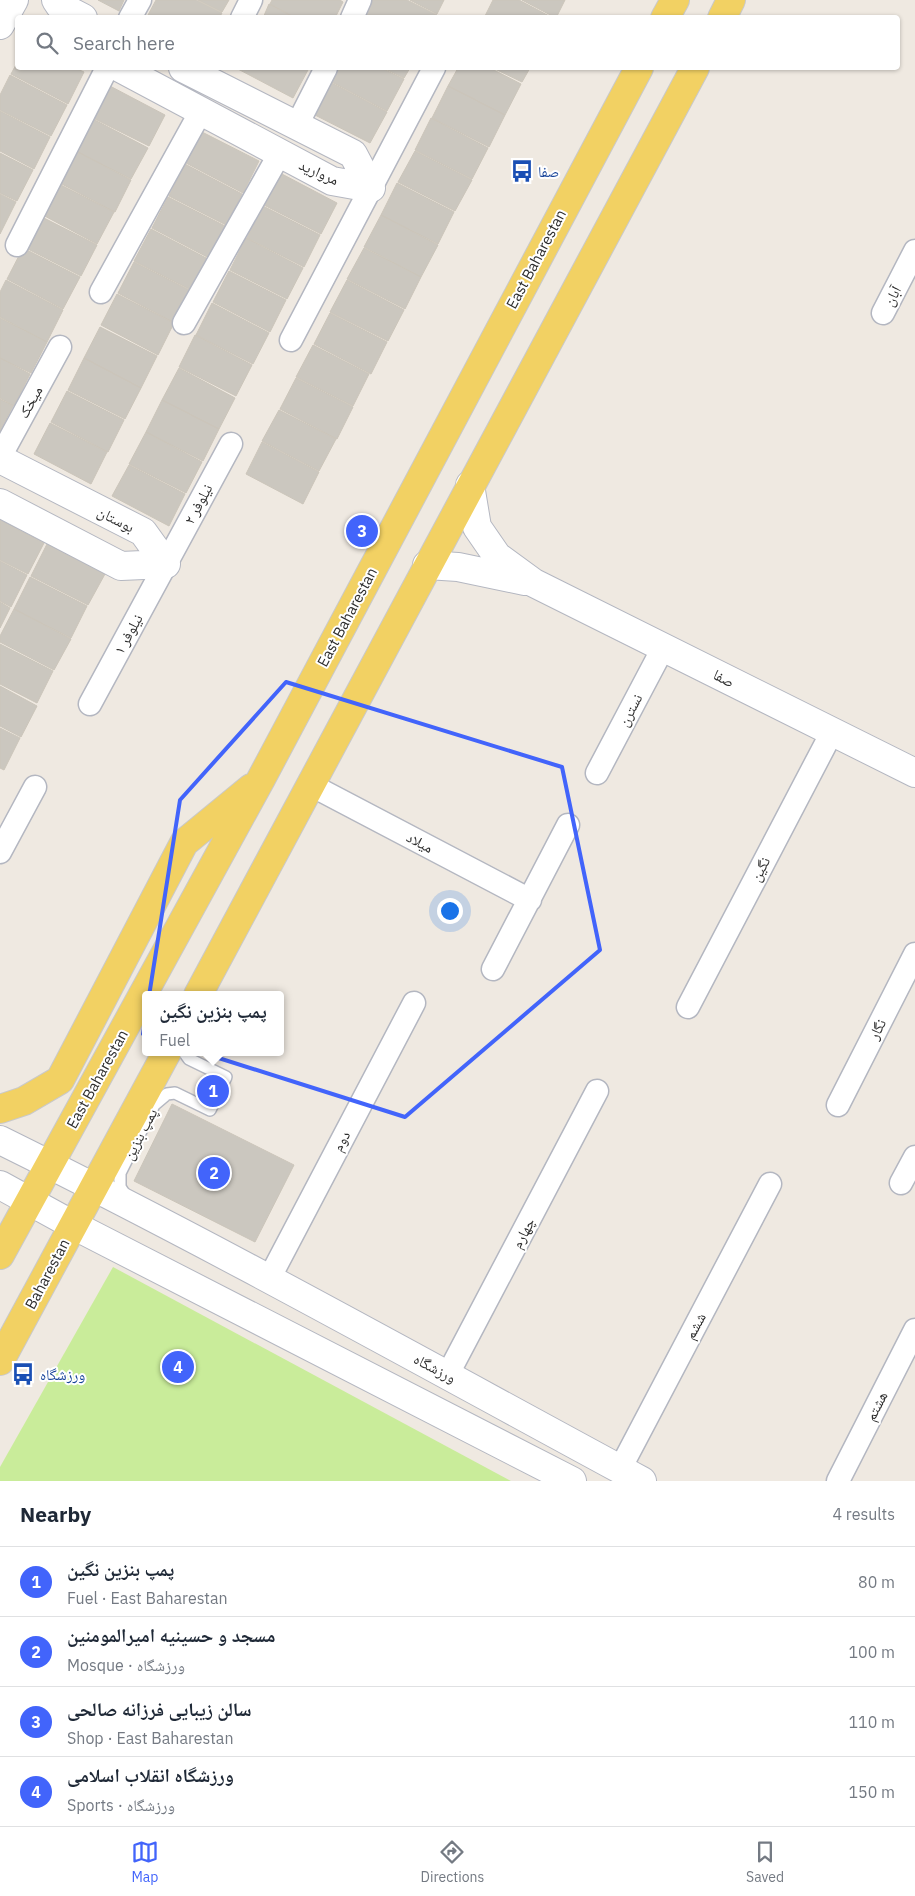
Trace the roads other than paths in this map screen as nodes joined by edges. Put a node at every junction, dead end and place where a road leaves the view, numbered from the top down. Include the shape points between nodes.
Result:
1 (14, 0) edge
2 (56, 0) edge
3 (140, 0) edge
4 (251, 0) edge
5 (360, 0) edge
6 (675, 0) edge
7 (731, 0) edge
8 (77, 15) edge
9 (132, 15) edge
10 (244, 15) edge
11 (353, 15) edge
12 (667, 15) edge
13 (724, 15) edge
14 (0, 25) edge
15 (15, 30) edge
16 (0, 36) edge
17 (106, 70) edge
18 (124, 70) edge
19 (193, 70) edge
20 (325, 70) edge
21 (433, 70) edge
22 (637, 70) edge
23 (694, 70) edge
24 (214, 74) edge
25 (201, 111) junction
26 (297, 125) junction
27 (280, 153) junction
28 (371, 188) junction
29 (17, 245) dead end
30 (915, 251) edge
31 (101, 292) dead end
32 (883, 313) dead end
33 (184, 323) dead end
34 (291, 340) dead end
35 (60, 347) dead end
36 (230, 444) dead end
37 (0, 458) edge
38 (470, 486) junction
39 (0, 503) edge
40 (98, 509) junction
41 (80, 545) junction
42 (166, 564) junction
43 (427, 565) junction
44 (534, 583) junction
45 (663, 648) junction
46 (90, 704) dead end
47 (832, 732) junction
48 (597, 773) dead end
49 (915, 773) edge
50 (261, 779) junction
51 (310, 784) junction
52 (34, 787) dead end
53 (568, 825) dead end
54 (0, 852) edge
55 (530, 900) junction
56 (915, 954) edge
57 (493, 969) dead end
58 (146, 991) edge
59 (200, 991) edge
60 (142, 998) edge
61 (414, 1003) dead end
62 (688, 1007) dead end
63 (165, 1056) edge
64 (187, 1056) edge
65 (597, 1091) dead end
66 (838, 1105) dead end
67 (0, 1109) edge
68 (0, 1140) edge
69 (915, 1157) edge
70 (51, 1165) junction
71 (901, 1183) dead end
72 (770, 1184) dead end
73 (0, 1185) edge
74 (94, 1187) junction
75 (29, 1202) junction
76 (140, 1212) junction
77 (73, 1225) junction
78 (0, 1255) edge
79 (269, 1279) junction
80 (915, 1330) edge
81 (0, 1361) edge
82 (448, 1374) junction
83 (631, 1475) edge
84 (572, 1481) edge
85 (838, 1481) edge

1 - 14 street
2 - 8 street via 60,6
3 - 9 street
4 - 10 street
5 - 11 street
6 - 12 main road
7 - 13 main road
15 - 16 street
17 - 29 street
18 - 25 street, مروارید
19 - 24 street, مروارید
20 - 26 street
21 - 28 street
22 - 50 main road, East Baharestan
23 - 38 main road
24 - 26 street, مروارید
25 - 27 street, مروارید
25 - 31 street
26 - 28 street, مروارید via 354,154
27 - 28 street, مروارید via 332,181
27 - 33 street
28 - 34 street
30 - 32 street, آبان
35 - 37 street, میخک
36 - 42 street, نیلوفر ۲
37 - 40 street, بوستان
38 - 43 main road
38 - 44 street via 478,527 497,556
39 - 41 street
40 - 41 street
40 - 42 street, بوستان via 143,532
41 - 42 street via 121,566
42 - 46 street, نیلوفر ۱
43 - 44 street via 458,567
43 - 51 main road
44 - 45 street, صفا
45 - 47 street, صفا
45 - 48 street, نسترن
47 - 49 street, صفا
47 - 62 street, نگین
50 - 58 main road, East Baharestan
50 - 67 main road via 184,843 60,1080
51 - 55 street, میلاد
51 - 59 main road
52 - 54 street
53 - 55 street
55 - 57 street
56 - 66 street, نگار
60 - 70 main road, East Baharestan
61 - 79 street, دوم
63 - 74 main road
64 - 76 lane, پمپ بنزین via 226,1077 210,1110 174,1093 167,1094 154,1105 120,1173 120,1187
65 - 82 street, چهارم
68 - 70 street, ورزشگاه
69 - 71 street
70 - 74 street, ورزشگاه
70 - 75 main road
72 - 83 street, ششم
73 - 75 street
74 - 76 street, ورزشگاه
74 - 77 main road, Baharestan
75 - 77 street
75 - 78 main road
76 - 79 street, ورزشگاه
77 - 81 main road, Baharestan
77 - 84 street
79 - 82 street, ورزشگاه
80 - 85 street, هشتم
82 - 83 street, ورزشگاه

